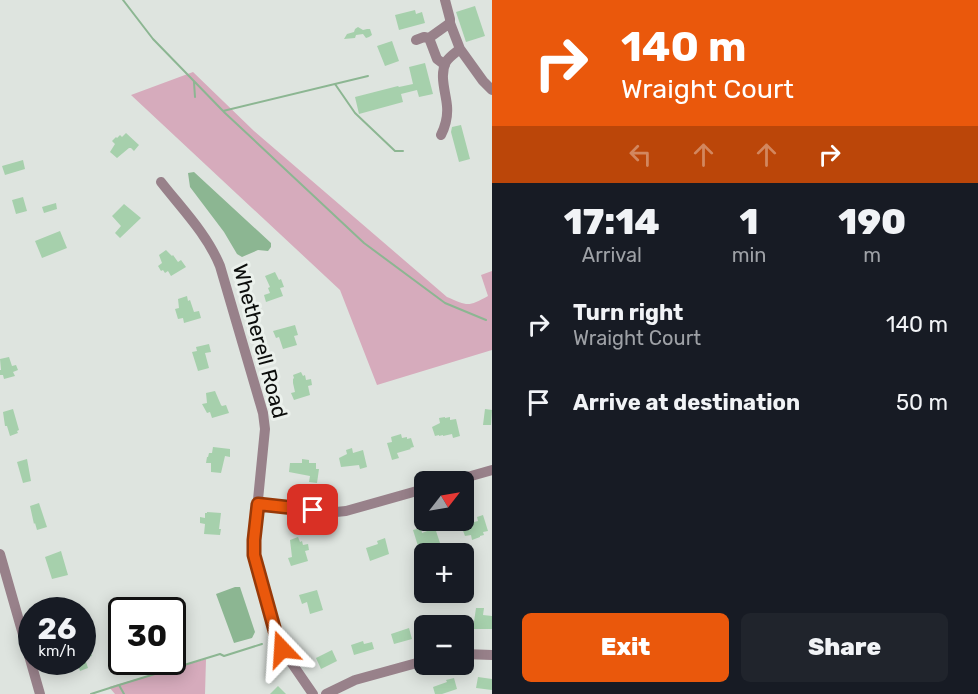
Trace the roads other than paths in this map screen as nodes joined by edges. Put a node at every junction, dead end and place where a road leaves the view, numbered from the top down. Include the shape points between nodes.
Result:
1 (445, 0) edge
2 (450, 23) junction
3 (429, 38) junction
4 (416, 40) dead end
5 (460, 49) junction
6 (444, 65) junction
7 (492, 90) edge
8 (441, 135) dead end
9 (161, 182) dead end
10 (492, 470) edge
11 (474, 475) edge
12 (414, 492) edge
13 (258, 504) junction
14 (0, 554) edge
15 (474, 654) edge
16 (492, 655) edge
17 (414, 664) edge
18 (40, 694) edge
19 (313, 694) edge
20 (326, 694) edge

1 - 2 street
2 - 3 street
2 - 5 street
3 - 4 street
3 - 6 street
5 - 6 street
5 - 7 street
6 - 8 street via 447,116
9 - 13 street, Whetherell Road via 206,238 220,266 263,413
10 - 11 street
12 - 13 street via 336,512
13 - 19 street, Whetherell Road via 254,555 275,631 282,649
14 - 18 street
15 - 16 street
17 - 20 street via 355,680

